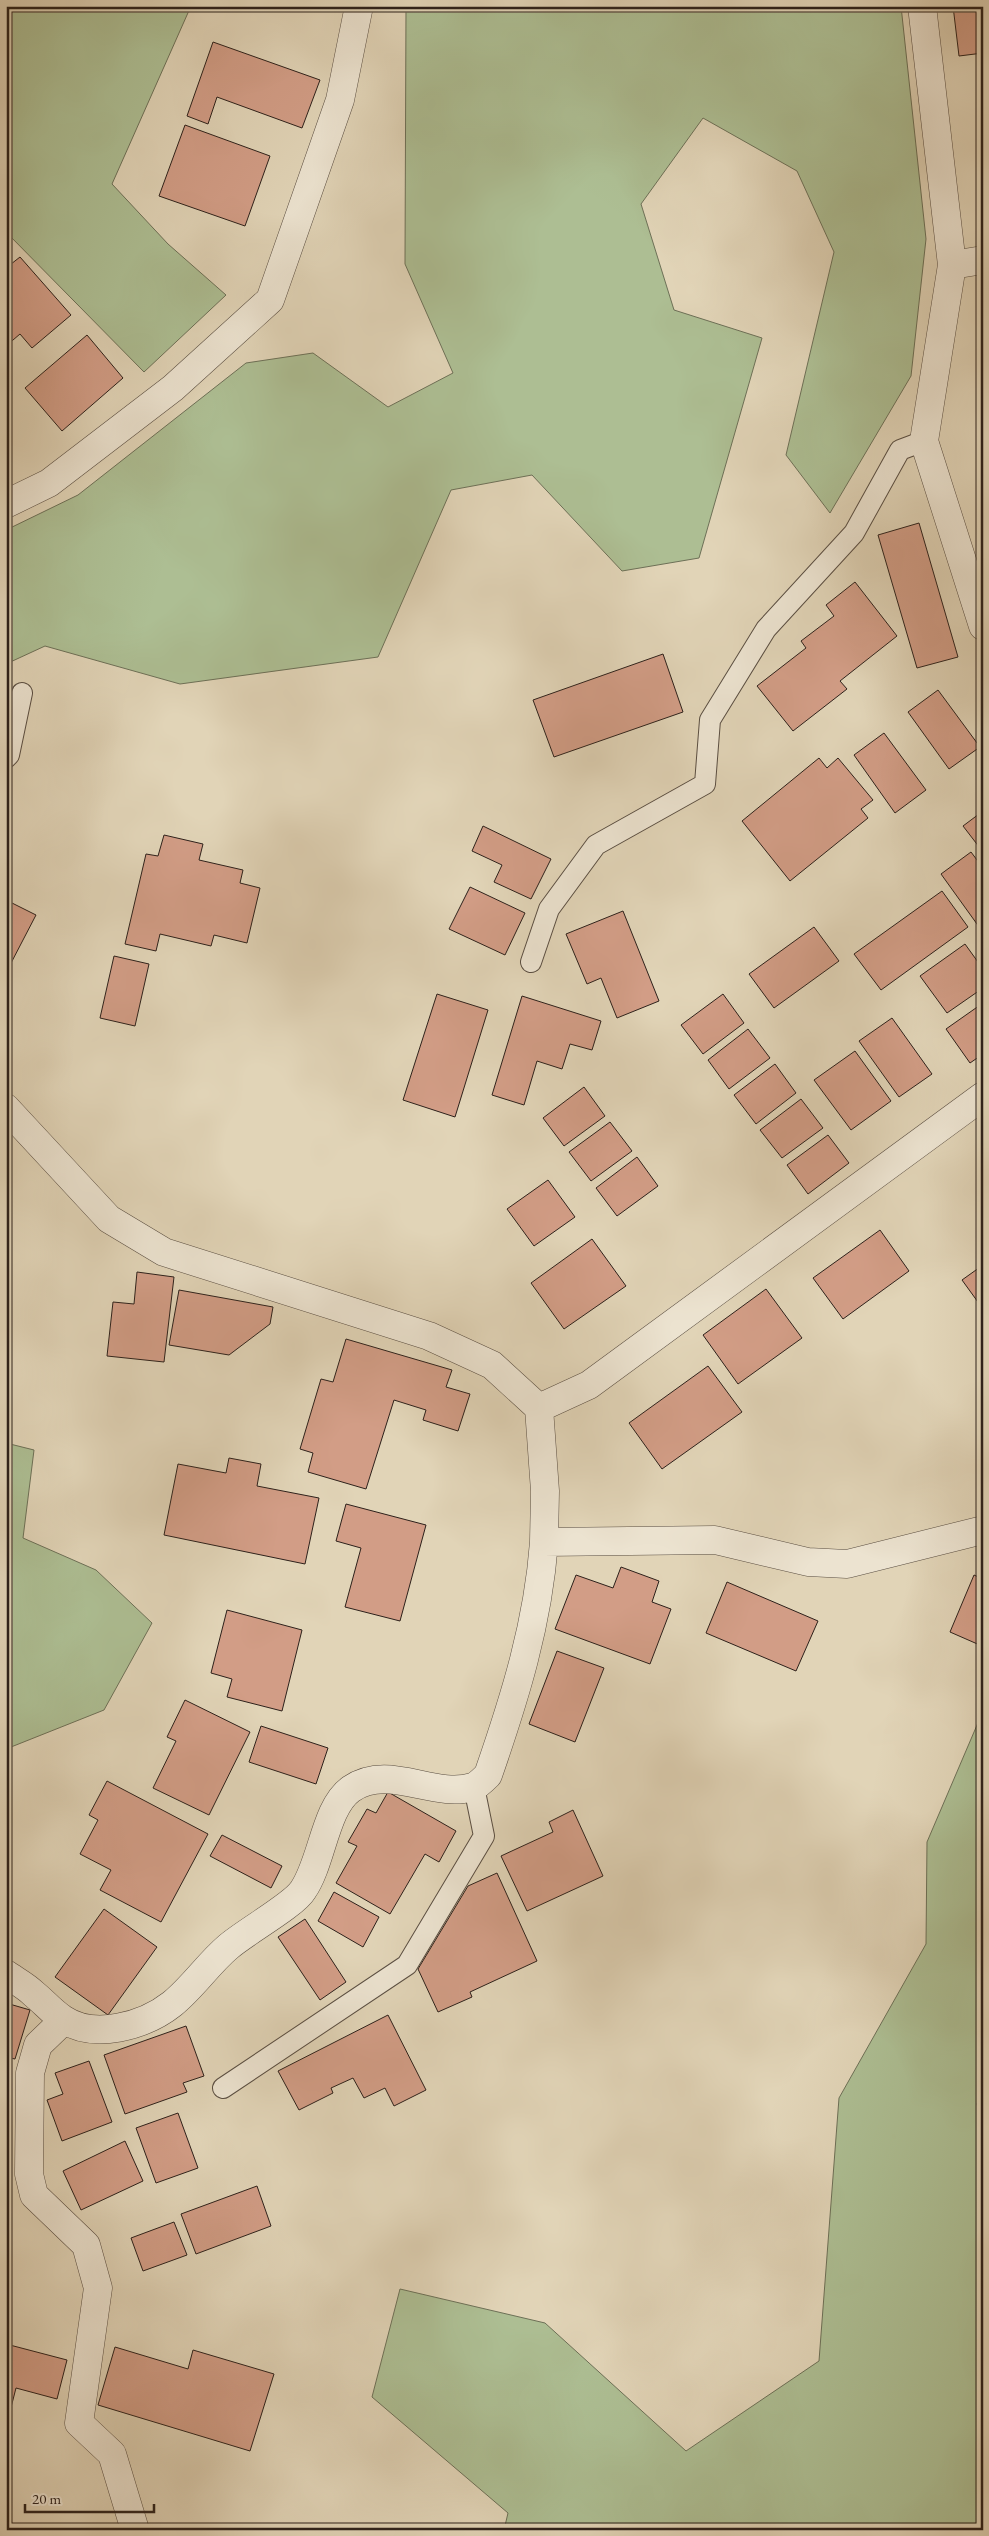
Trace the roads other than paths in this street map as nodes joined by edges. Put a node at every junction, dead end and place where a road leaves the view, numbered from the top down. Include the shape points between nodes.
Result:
1 (359, 6) edge
2 (922, 6) edge
3 (983, 260) edge
4 (952, 265) junction
5 (924, 442) junction
6 (6, 504) edge
7 (983, 626) edge
8 (22, 693) dead end
9 (6, 758) edge
10 (531, 962) dead end
11 (983, 1096) edge
12 (6, 1108) edge
13 (539, 1408) junction
14 (983, 1530) edge
15 (544, 1542) junction
16 (474, 1787) junction
17 (6, 1974) edge
18 (64, 2020) junction
19 (223, 2088) dead end
20 (135, 2530) edge

1 - 6 street via 340,100 270,300 173,388 50,483
2 - 4 street
3 - 4 street
4 - 5 street
5 - 7 street
5 - 10 lane via 900,450 854,532 766,628 710,720 705,784 596,845 549,910
8 - 9 lane
11 - 13 street via 589,1385
12 - 13 street via 109,1219 164,1252 429,1336 492,1365
13 - 15 street via 545,1491
14 - 15 street via 847,1564 808,1562 715,1540
15 - 16 street via 541,1585 529,1648 488,1775
16 - 18 street via 371,1780 350,1790 335,1808 313,1872 302,1892 242,1934 172,2004 149,2018 120,2028 90,2030
16 - 19 lane via 484,1836 407,1965
17 - 18 street via 34,1993
18 - 20 street via 38,2045 30,2073 29,2174 34,2195 86,2245 98,2288 79,2423 112,2454

